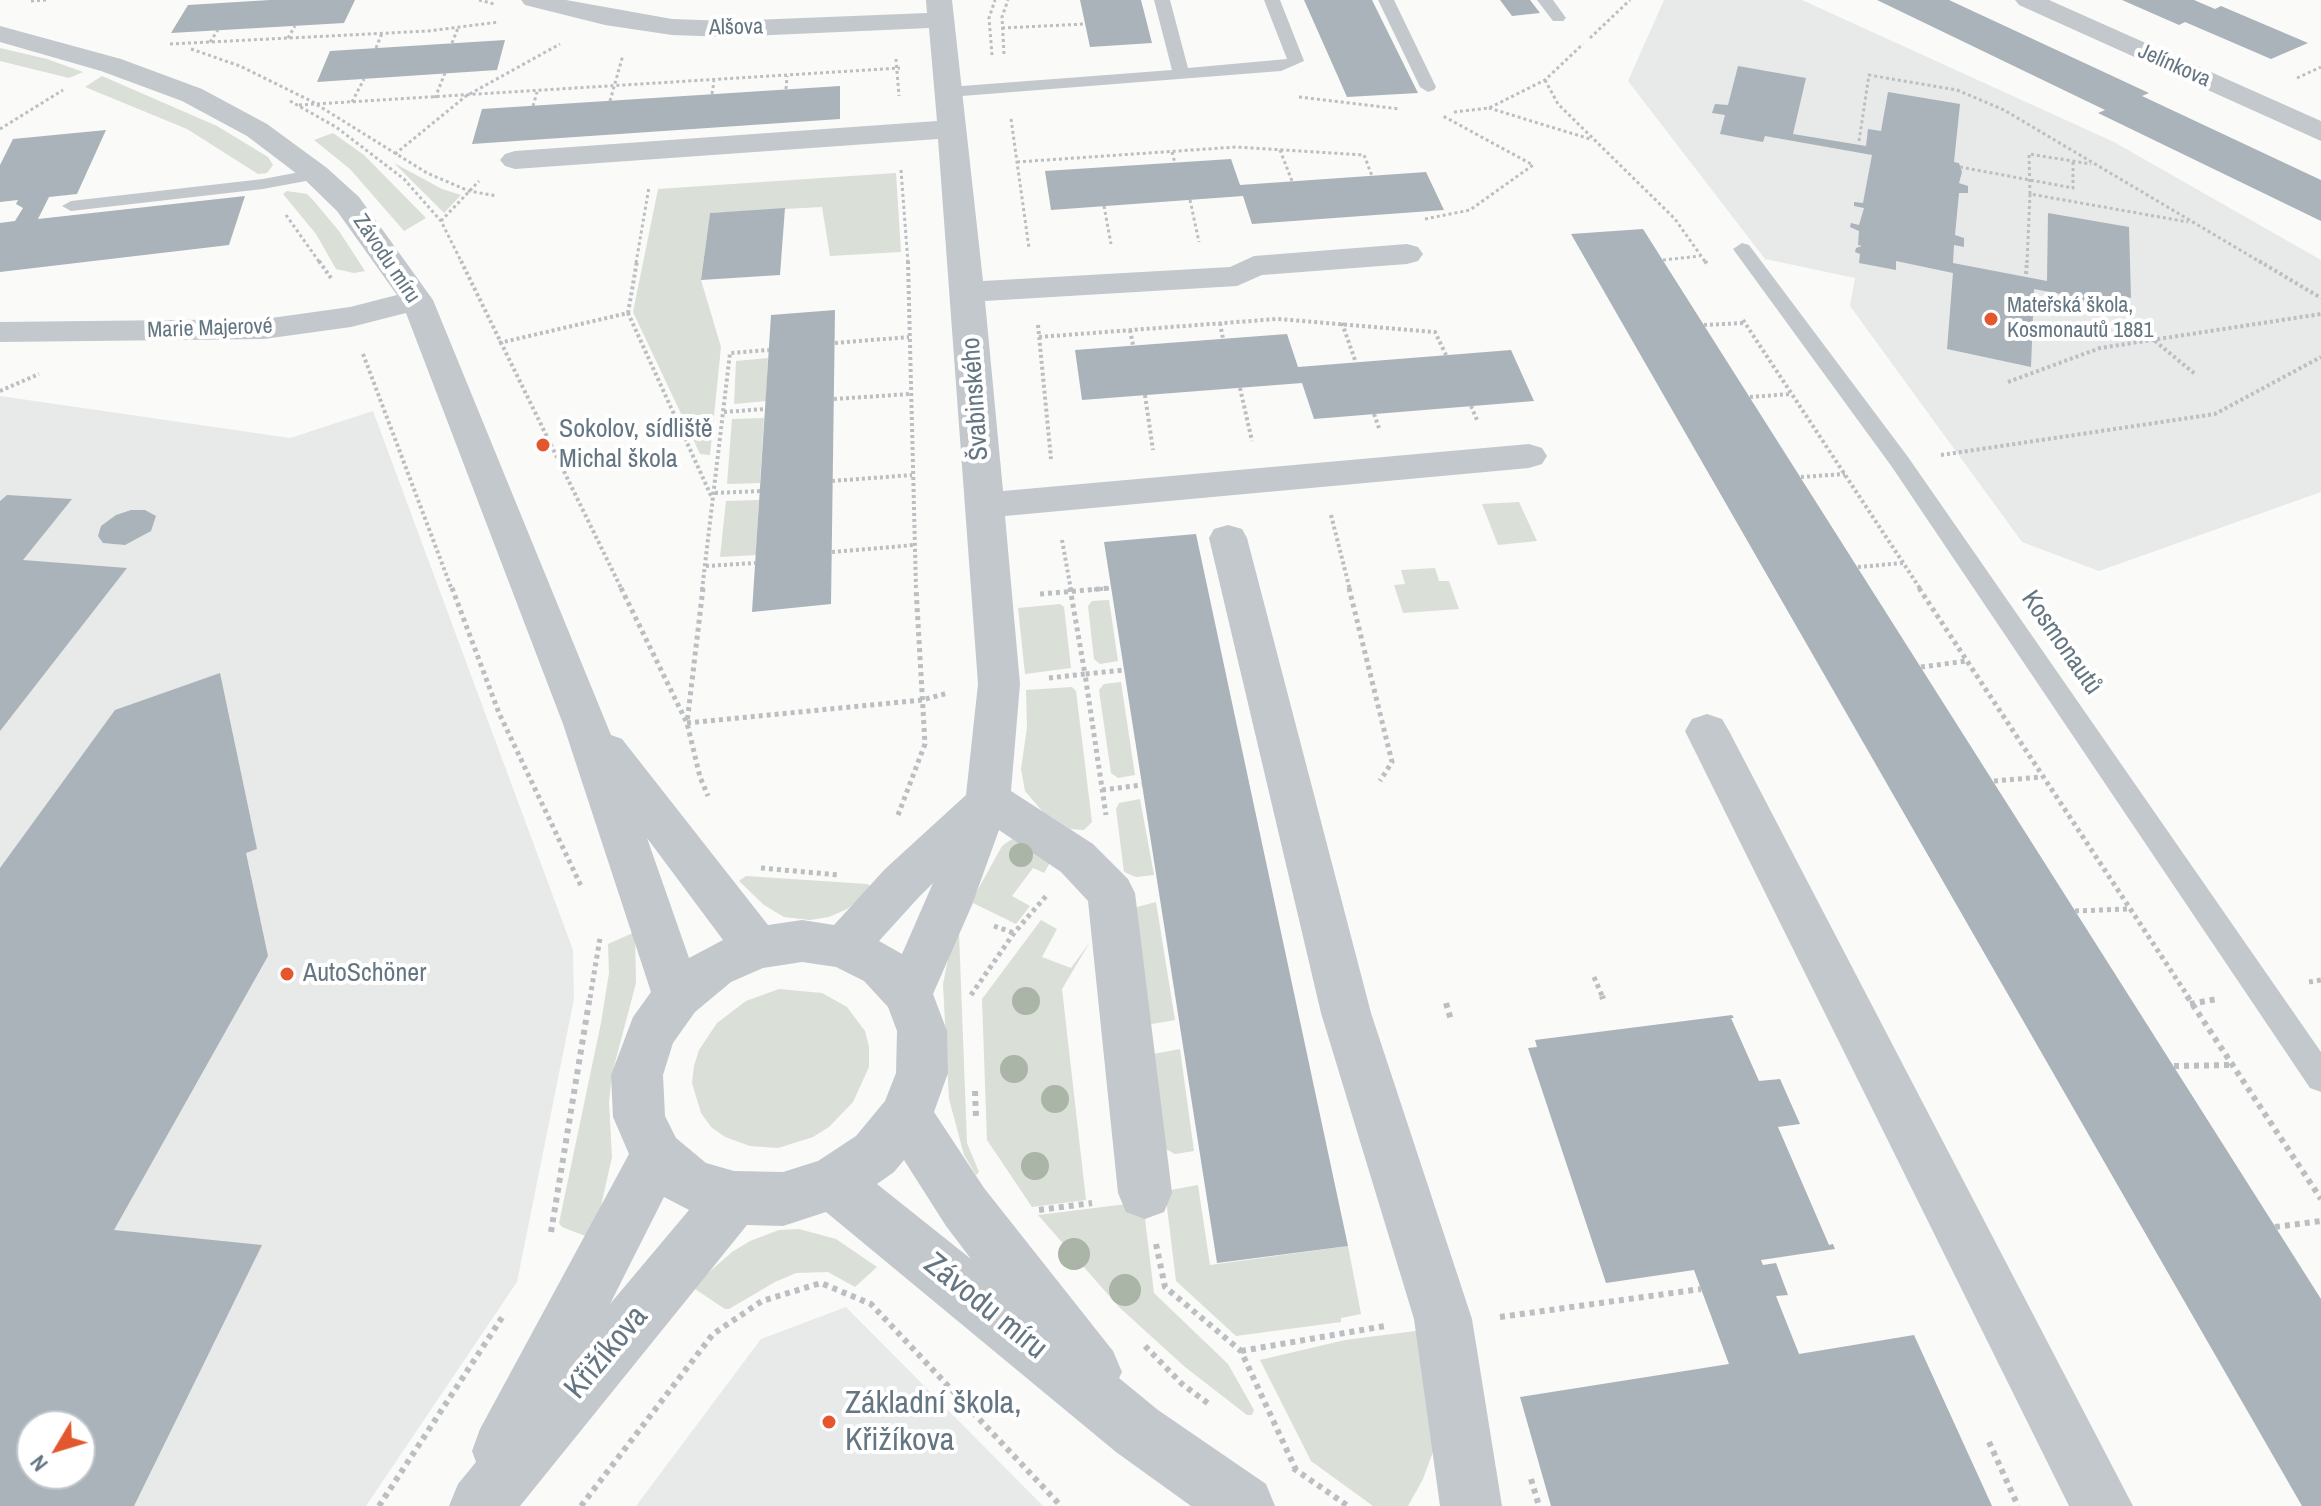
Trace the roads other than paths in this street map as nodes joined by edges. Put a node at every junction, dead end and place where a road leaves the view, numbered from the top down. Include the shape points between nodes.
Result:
1 (534, 0) edge
2 (1162, 0) edge
3 (1272, 0) edge
4 (1386, 0) edge
5 (1545, 0) edge
6 (2028, 0) edge
7 (940, 10) edge
8 (1558, 18) dead end
9 (0, 34) edge
10 (1181, 74) junction
11 (1428, 87) dead end
12 (949, 92) junction
13 (951, 129) junction
14 (2321, 132) edge
15 (515, 160) road end
16 (316, 174) junction
17 (71, 206) dead end
18 (1742, 249) dead end
19 (1407, 254) dead end
20 (968, 292) junction
21 (417, 300) junction
22 (0, 332) edge
23 (1529, 456) dead end
24 (983, 505) junction
25 (1228, 538) dead end
26 (585, 724) junction
27 (1707, 731) dead end
28 (988, 799) junction
29 (844, 947) junction
30 (757, 948) junction
31 (908, 994) junction
32 (677, 996) junction
33 (2321, 1078) edge
34 (906, 1116) junction
35 (657, 1156) junction
36 (833, 1183) junction
37 (734, 1198) junction
38 (1124, 1198) road end
39 (1137, 1431) junction
40 (473, 1506) edge
41 (480, 1506) edge
42 (1244, 1506) edge
43 (1471, 1506) edge
44 (2102, 1506) edge

1 - 7 street, Alšova via 605,17 728,29
2 - 10 lane
3 - 10 lane via 1296,61
4 - 11 lane
5 - 8 lane
6 - 14 street, Jelínkova
7 - 12 street, Švabinského
9 - 16 street, Závodu míru via 111,65 192,95 257,130
10 - 12 lane
12 - 13 street, Švabinského
13 - 15 street
13 - 20 street, Švabinského
16 - 17 lane
16 - 21 street, Závodu míru via 348,204
18 - 33 lane, Kosmonautů via 1900,462
19 - 20 street via 1254,266 1237,276
20 - 24 street, Švabinského
21 - 22 street, Marie Majerové via 351,317 264,329
21 - 26 street, Závodu míru
23 - 24 street
24 - 28 street, Švabinského via 999,684
25 - 43 street via 1346,1013 1443,1319
26 - 30 street, Závodu míru
26 - 32 street, Závodu míru
27 - 44 street
28 - 29 street
28 - 31 street, Švabinského
28 - 38 street via 1077,858 1111,893
29 - 30 street via 802,941
29 - 31 street via 881,966
30 - 32 street via 714,967
31 - 34 street via 922,1031 922,1073
32 - 35 street via 651,1033 637,1075 639,1117
34 - 36 street via 875,1154
34 - 39 street, Závodu míru via 965,1207
35 - 37 street via 690,1184
35 - 40 street, Křižíkova
36 - 37 street via 783,1199
36 - 39 street, Závodu míru
37 - 41 street, Křižíkova
39 - 42 street, Závodu míru

